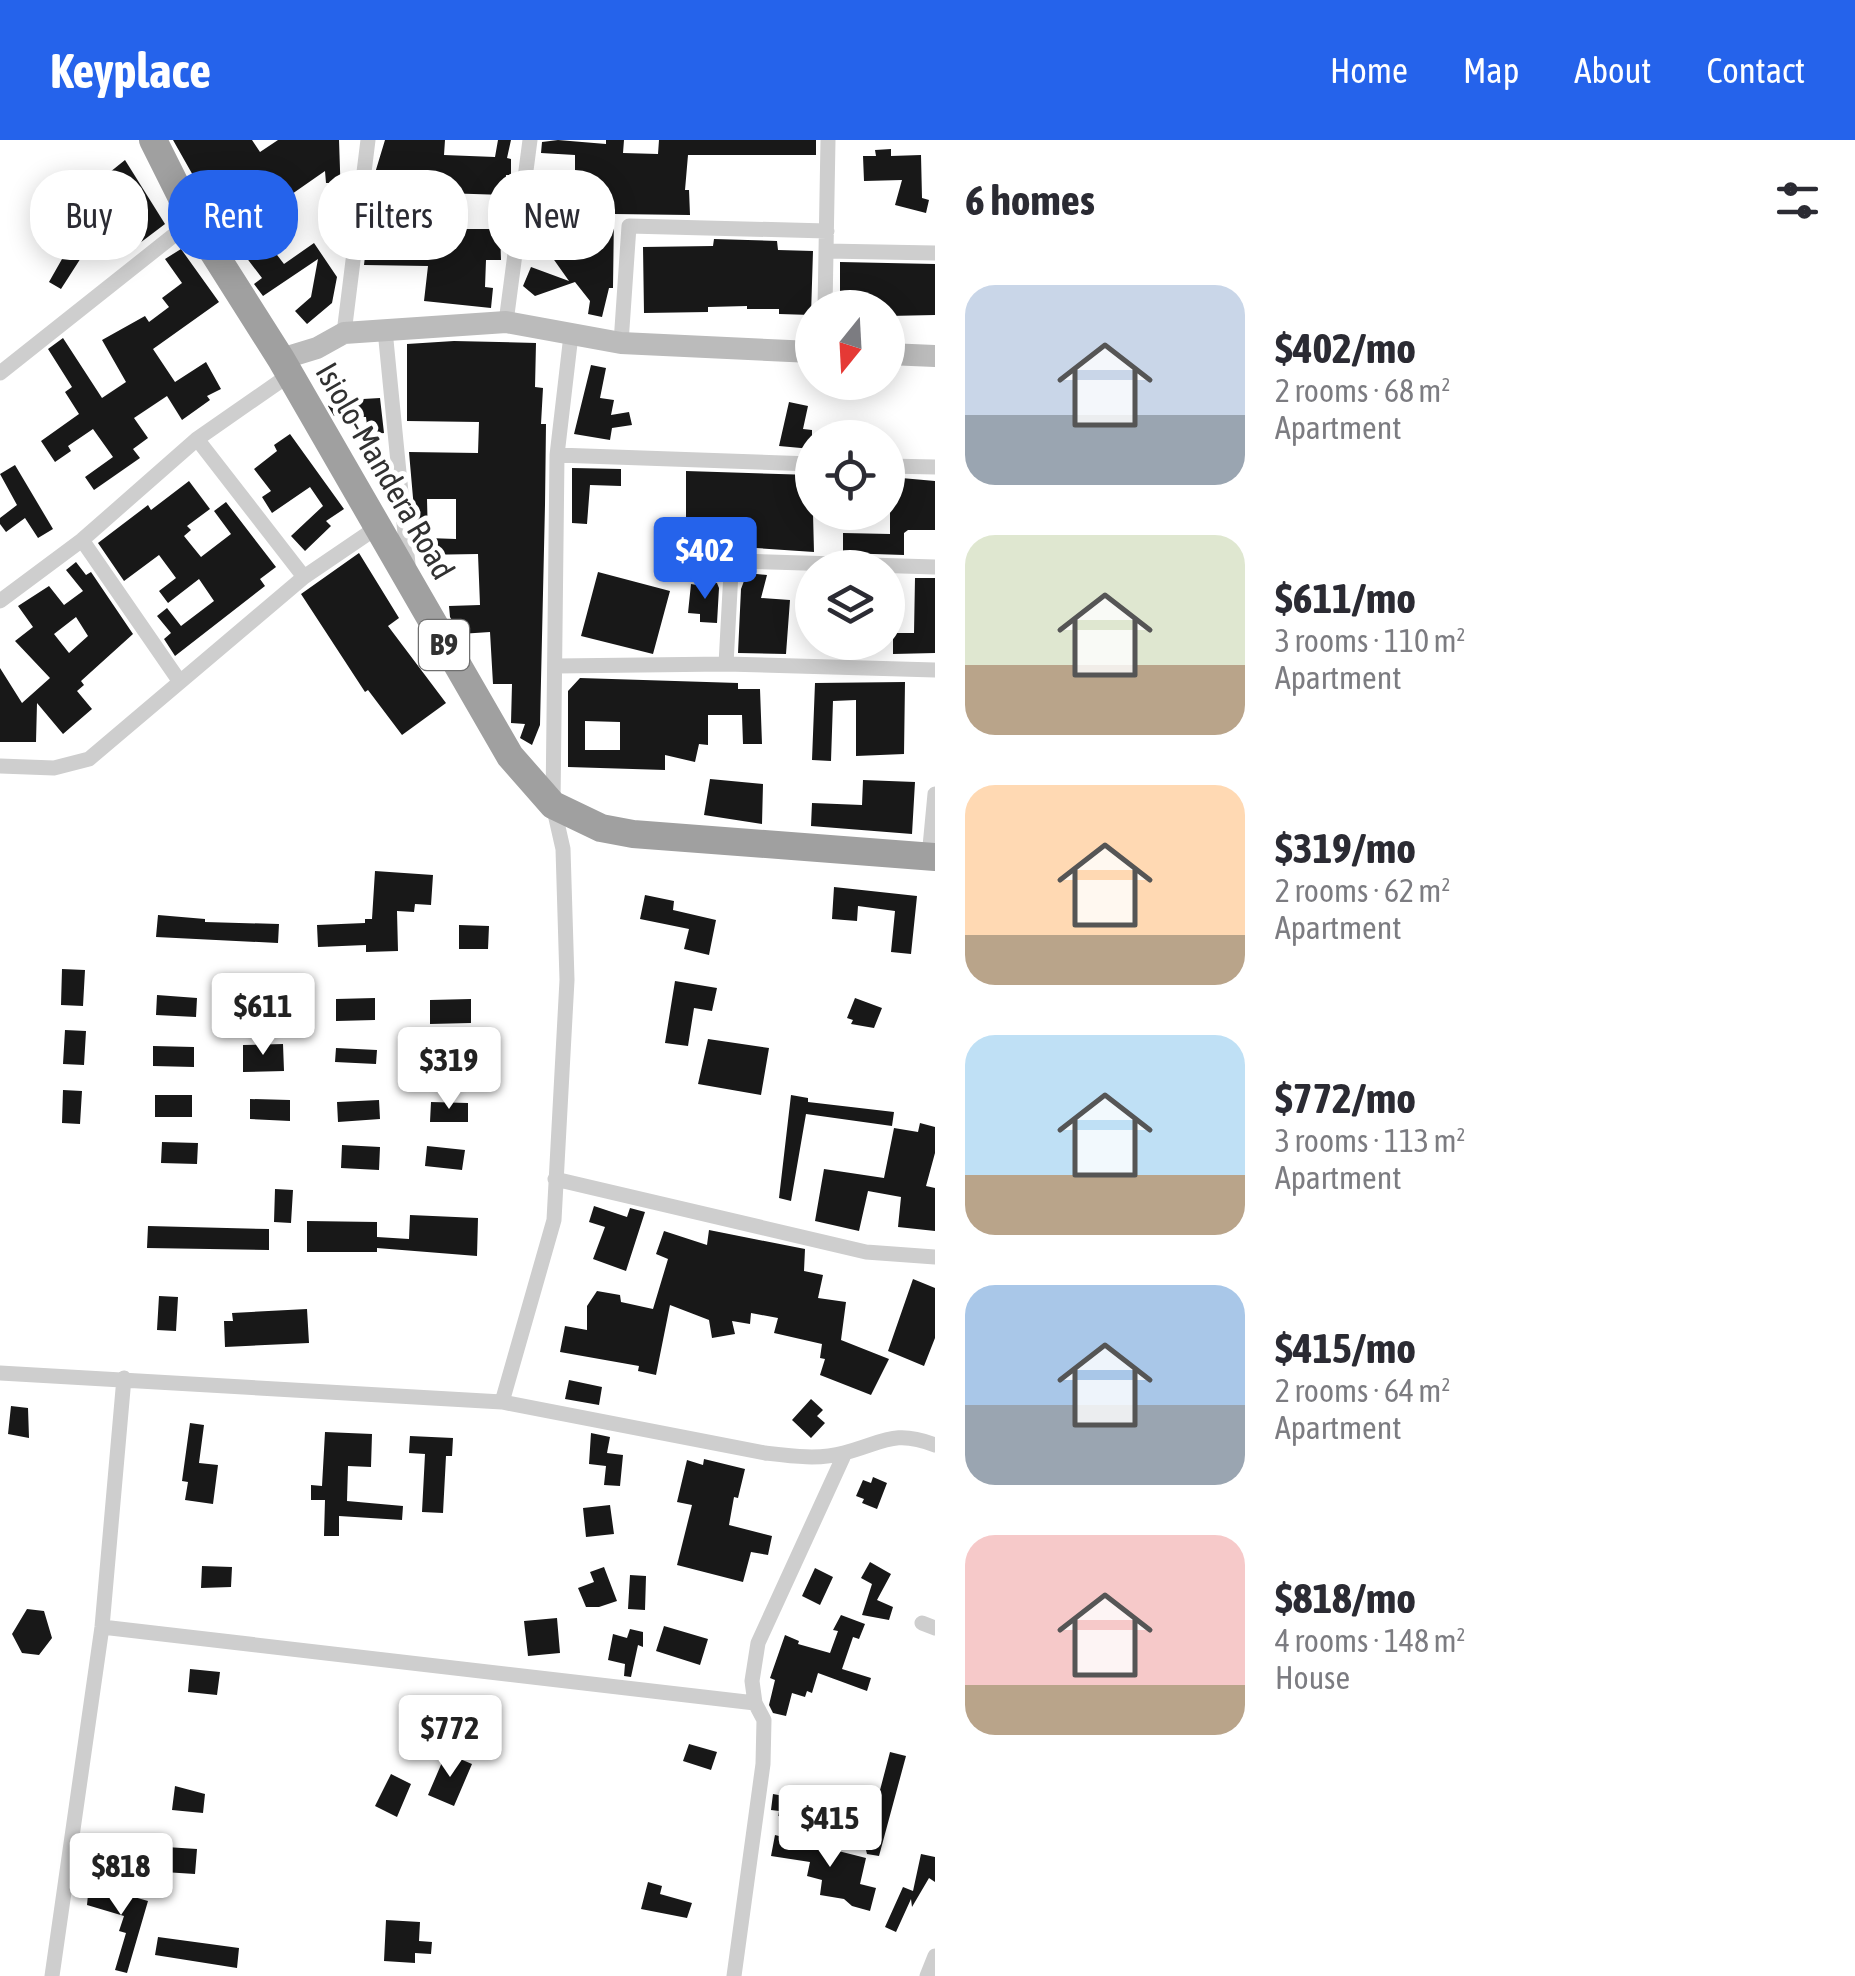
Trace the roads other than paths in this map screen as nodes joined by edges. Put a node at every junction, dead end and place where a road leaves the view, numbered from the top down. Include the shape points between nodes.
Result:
1 (153, 140) edge
2 (368, 140) edge
3 (530, 140) edge
4 (828, 140) edge
5 (168, 171) edge
6 (827, 231) junction
7 (168, 239) edge
8 (826, 251) junction
9 (935, 253) edge
10 (218, 260) edge
11 (825, 290) edge
12 (506, 322) junction
13 (385, 330) junction
14 (344, 333) junction
15 (571, 336) junction
16 (621, 342) junction
17 (795, 351) edge
18 (905, 355) edge
19 (935, 356) edge
20 (286, 367) junction
21 (0, 373) edge
22 (198, 439) junction
23 (556, 455) junction
24 (795, 463) edge
25 (905, 466) edge
26 (935, 467) edge
27 (379, 526) junction
28 (82, 540) junction
29 (935, 567) edge
30 (304, 577) junction
31 (411, 586) junction
32 (0, 601) edge
33 (726, 664) junction
34 (557, 666) junction
35 (935, 670) edge
36 (180, 682) junction
37 (0, 766) edge
38 (935, 794) edge
39 (553, 804) junction
40 (932, 857) edge
41 (555, 1180) junction
42 (935, 1257) edge
43 (0, 1373) edge
44 (124, 1378) junction
45 (502, 1402) junction
46 (935, 1445) edge
47 (844, 1453) junction
48 (102, 1627) junction
49 (755, 1702) junction
50 (935, 1956) edge
51 (52, 1976) edge
52 (734, 1976) edge
53 (928, 1976) edge

1 - 5 highway, Isiolo-Mandera Road / B9
2 - 14 street
3 - 12 street
4 - 6 street
6 - 8 street
6 - 16 street via 629,226
7 - 21 street
8 - 9 street
8 - 11 street
10 - 20 highway, Isiolo-Mandera Road / B9
12 - 13 main road
12 - 15 main road
13 - 14 main road
13 - 31 street
14 - 20 main road
15 - 16 main road
15 - 23 street
16 - 17 main road
18 - 19 main road
20 - 22 street
20 - 27 highway, Isiolo-Mandera Road / B9
22 - 28 street
22 - 30 street
23 - 24 street
23 - 34 street
25 - 26 street
27 - 30 street
27 - 31 highway, Isiolo-Mandera Road / B9
28 - 32 street
28 - 36 street
29 - 33 street via 736,561
30 - 36 street
31 - 39 highway, Isiolo-Mandera Road / B9 via 510,756
33 - 34 street
33 - 35 street
34 - 39 street
36 - 37 street via 89,759 54,768
38 - 40 street
39 - 40 highway, Isiolo-Mandera Road / B9 via 601,828 633,834
39 - 41 street via 563,849 567,980
41 - 42 street via 866,1252
41 - 45 street via 554,1220
43 - 44 street
44 - 45 street
44 - 48 street
45 - 47 street via 765,1453
46 - 47 street via 905,1435
47 - 49 street via 758,1642
48 - 49 street
48 - 51 street
49 - 52 street via 764,1720 763,1764
50 - 53 street

